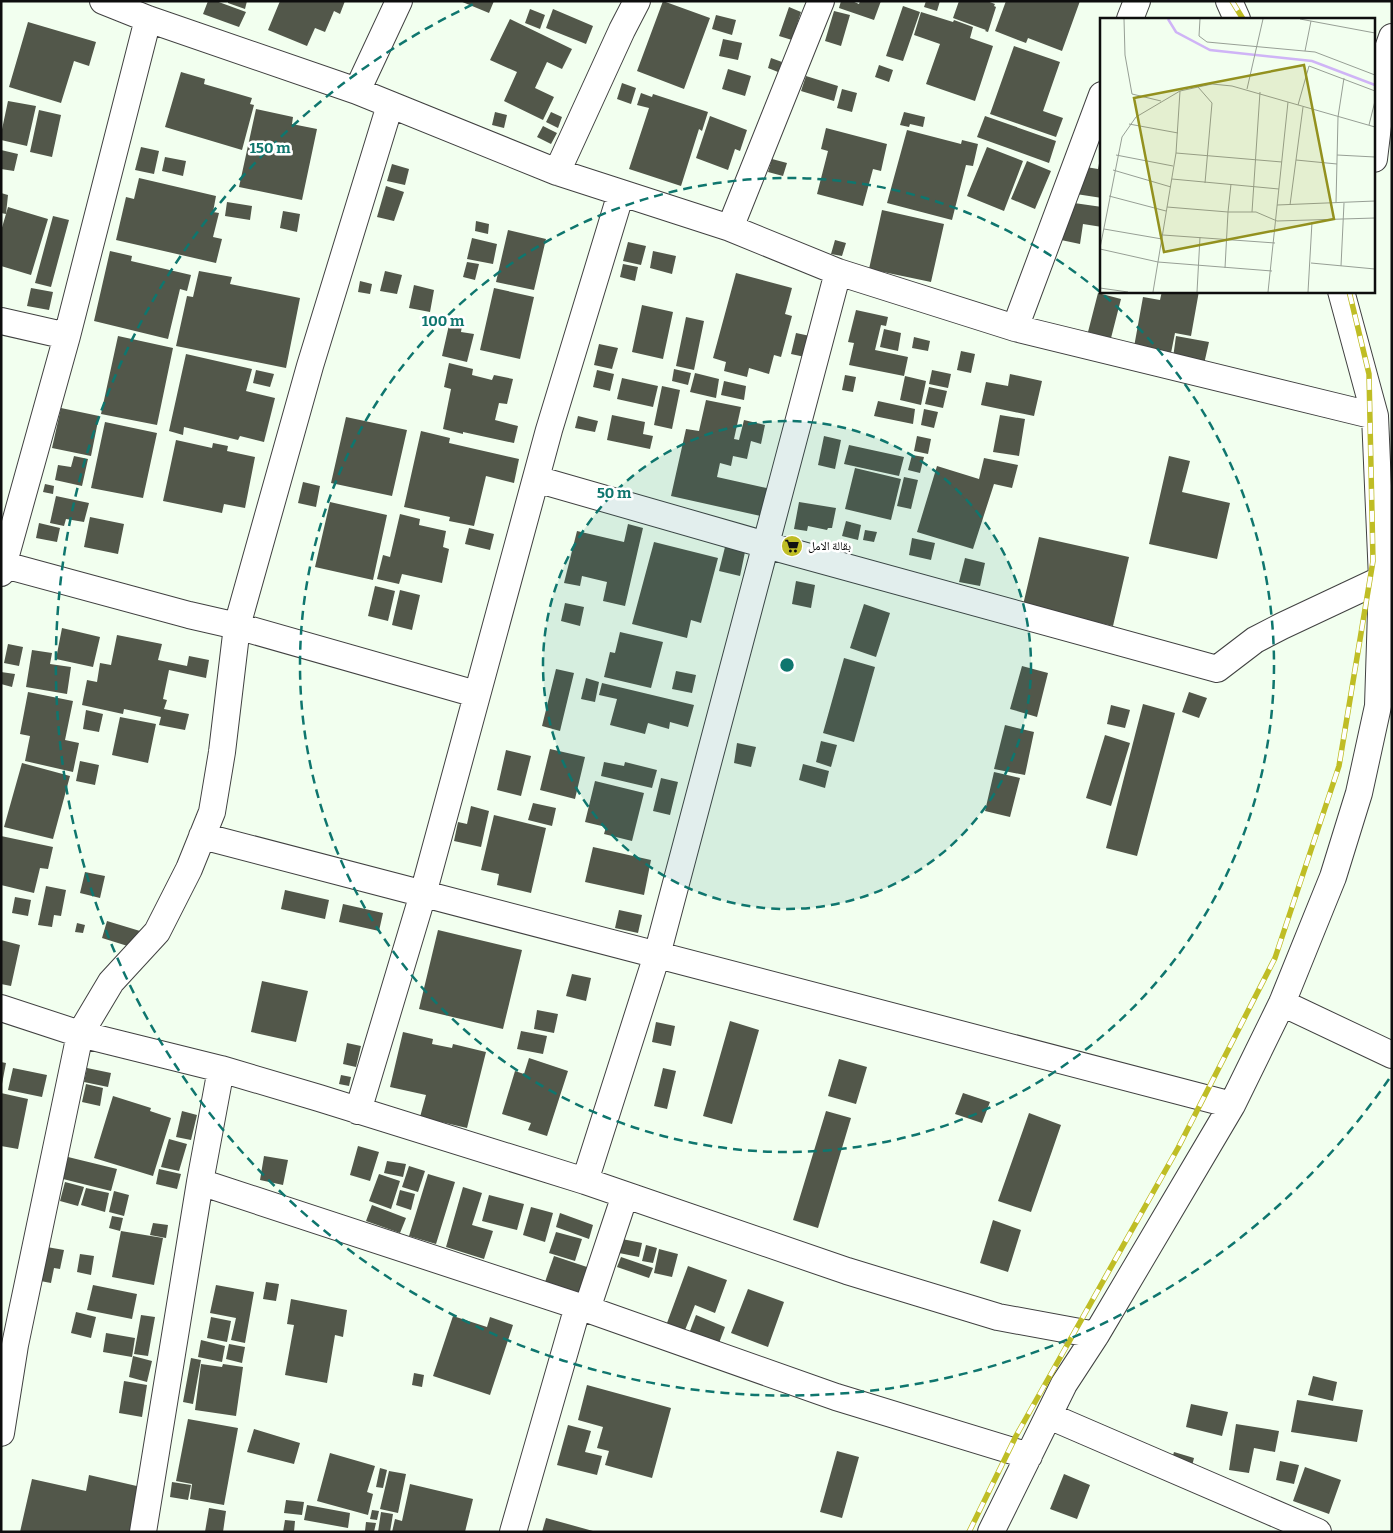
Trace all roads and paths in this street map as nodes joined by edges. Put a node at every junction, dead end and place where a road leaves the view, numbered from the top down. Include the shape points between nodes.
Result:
1 (399, 1) edge
2 (637, 1) edge
3 (820, 1) edge
4 (1137, 1) edge
5 (1229, 1) edge
6 (116, 4) edge
7 (1130, 18) edge
8 (1236, 18) edge
9 (148, 19) junction
10 (1392, 37) edge
11 (357, 91) junction
12 (1100, 100) edge
13 (390, 105) junction
14 (1376, 142) edge
15 (557, 172) junction
16 (621, 193) junction
17 (730, 228) junction
18 (838, 272) junction
19 (1341, 292) edge
20 (1, 321) edge
21 (1015, 328) junction
22 (67, 336) junction
23 (1375, 416) junction
24 (536, 479) junction
25 (766, 545) junction
26 (2, 567) edge
27 (1382, 580) junction
28 (237, 626) junction
29 (476, 694) junction
30 (202, 836) junction
31 (423, 894) junction
32 (657, 955) junction
33 (1282, 1003) junction
34 (1, 1008) edge
35 (80, 1034) junction
36 (1392, 1055) edge
37 (221, 1069) junction
38 (1232, 1105) junction
39 (358, 1111) junction
40 (585, 1181) junction
41 (200, 1182) junction
42 (625, 1195) junction
43 (583, 1307) junction
44 (1096, 1335) junction
45 (8, 1343) edge
46 (1049, 1416) junction
47 (1, 1433) edge
48 (1029, 1456) junction
49 (143, 1532) edge
50 (513, 1532) edge
51 (991, 1532) edge
52 (1318, 1532) edge

1 - 11 street
2 - 15 street
3 - 17 street
4 - 7 street
5 - 8 street
6 - 9 street
9 - 11 street
9 - 22 street
10 - 14 street via 1387,51
11 - 13 street
12 - 21 street
13 - 15 street
13 - 28 street via 310,366
15 - 16 street
16 - 17 street
16 - 24 street
17 - 18 street
18 - 21 street
18 - 25 street
19 - 23 street
20 - 22 street
21 - 23 street
22 - 26 street
23 - 27 street
24 - 25 street
24 - 29 street
25 - 27 street via 1217,669 1255,640
25 - 32 street
26 - 28 street
27 - 33 street via 1378,706 1359,792 1333,877
28 - 29 street
28 - 30 street via 212,812
29 - 31 street
30 - 31 street
30 - 35 street via 189,870 157,932 111,982
31 - 32 street
31 - 39 street
32 - 38 street
32 - 40 street
33 - 36 street
33 - 38 street
34 - 35 street
35 - 37 street
35 - 45 street
37 - 39 street
37 - 41 street
38 - 44 street
39 - 40 street
40 - 42 street
41 - 43 street
41 - 49 street
42 - 43 street
42 - 44 street via 847,1271 998,1317
43 - 48 street via 836,1397
43 - 50 street
44 - 46 street via 1064,1384
45 - 47 street
46 - 48 street
46 - 52 street
48 - 51 street

